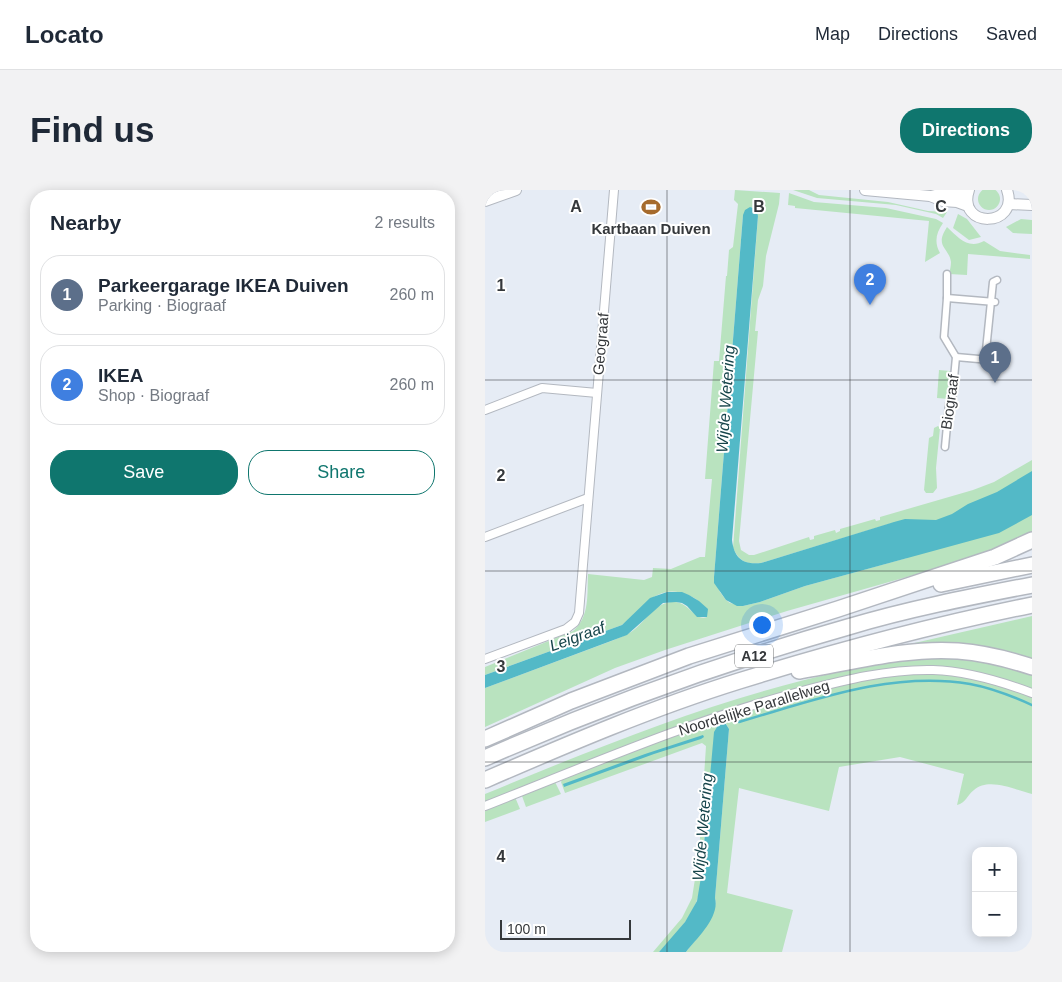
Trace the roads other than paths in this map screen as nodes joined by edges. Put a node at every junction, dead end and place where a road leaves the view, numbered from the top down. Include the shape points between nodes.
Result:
1 (514, 190) edge
2 (614, 190) edge
3 (865, 190) edge
4 (915, 190) edge
5 (1007, 190) edge
6 (902, 194) junction
7 (968, 197) edge
8 (485, 201) edge
9 (1009, 204) junction
10 (1032, 205) edge
11 (947, 274) dead end
12 (997, 280) dead end
13 (947, 298) junction
14 (993, 302) junction
15 (956, 357) junction
16 (597, 393) junction
17 (485, 410) edge
18 (945, 446) dead end
19 (588, 498) junction
20 (485, 537) edge
21 (1032, 540) edge
22 (1032, 565) edge
23 (1032, 585) edge
24 (1032, 605) edge
25 (838, 609) junction
26 (485, 660) edge
27 (1032, 667) edge
28 (738, 681) junction
29 (1032, 693) edge
30 (485, 739) edge
31 (485, 758) edge
32 (485, 780) edge
33 (485, 806) edge

1 - 8 street
2 - 16 street, Geograaf
3 - 6 street
4 - 6 street
5 - 9 street
6 - 7 street via 930,196 944,193
7 - 9 street via 974,215 990,220 1001,215
9 - 10 street
11 - 13 street, Biograaf
12 - 14 street, Biograaf via 993,282
13 - 14 street
13 - 15 street, Biograaf via 944,338
14 - 15 street, Biograaf via 987,360
15 - 18 street, Biograaf
16 - 17 street via 543,388
16 - 19 street, Geograaf
19 - 20 street
19 - 26 street, Geograaf via 579,613 575,622 565,629
21 - 25 highway, A12 via 995,557
22 - 25 highway, A12
23 - 31 highway, A12 via 953,600 848,626 672,683
24 - 28 highway, A12 via 857,645
25 - 30 highway, A12 via 689,656 571,701
27 - 28 highway, A12 via 985,654 936,651 885,656
28 - 32 highway, A12 via 585,737
29 - 33 street, Noordelijke Parallelweg via 996,680 955,672 906,671 862,677 698,723

